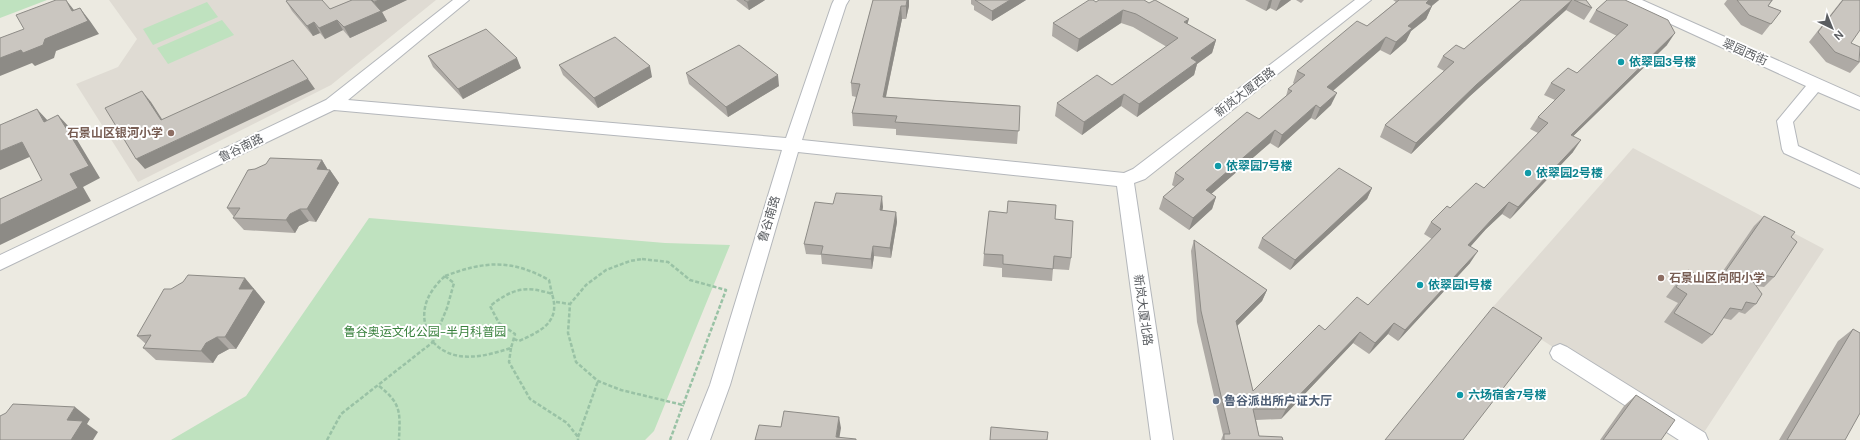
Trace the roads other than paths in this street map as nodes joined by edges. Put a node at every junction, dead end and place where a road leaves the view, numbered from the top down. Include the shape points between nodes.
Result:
1 (462, 0) edge
2 (842, 0) edge
3 (1364, 0) edge
4 (1630, 0) edge
5 (1816, 84) junction
6 (332, 104) junction
7 (1860, 104) edge
8 (792, 145) junction
9 (1125, 180) junction
10 (1860, 182) edge
11 (0, 263) edge
12 (1560, 353) dead end
13 (699, 440) edge
14 (1162, 440) edge
15 (1697, 440) edge

1 - 6 street, 鲁谷南路
2 - 8 street, 鲁谷南路
3 - 9 street, 新岚大厦西路 via 1139,174
4 - 5 street, 翠园西街
5 - 7 street, 翠园西街
5 - 10 street via 1785,121 1790,149
6 - 8 street
6 - 11 street, 鲁谷南路
8 - 9 street
8 - 13 street, 鲁谷南路 via 720,385
9 - 14 street, 新岚大厦北路
12 - 15 street

